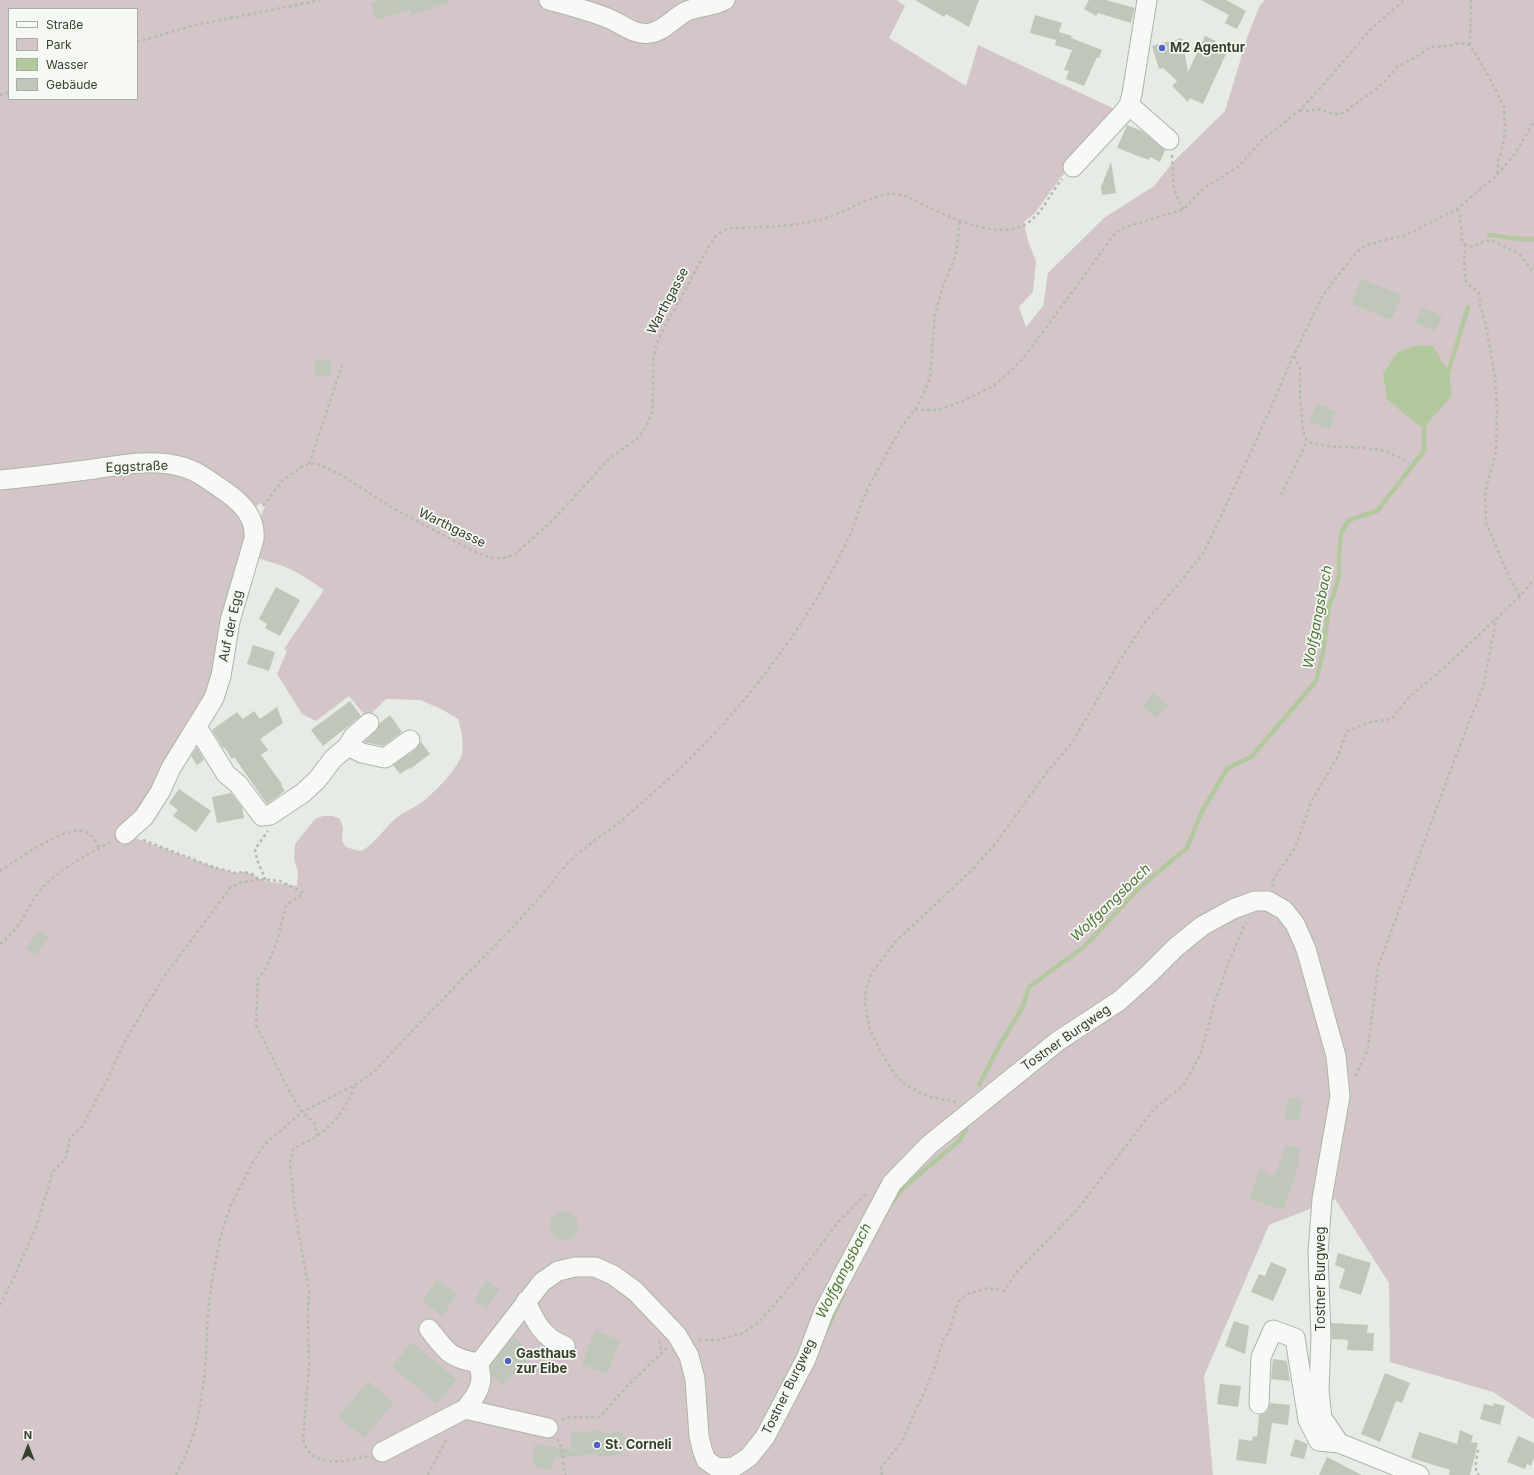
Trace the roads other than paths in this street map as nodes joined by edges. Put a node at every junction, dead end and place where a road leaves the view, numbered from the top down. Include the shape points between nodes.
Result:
1 (549, 0) edge
2 (725, 0) edge
3 (1147, 0) edge
4 (1129, 105) junction
5 (1169, 140) dead end
6 (1073, 167) road end
7 (0, 480) edge
8 (253, 522) joint
9 (369, 723) dead end
10 (197, 727) junction
11 (410, 740) dead end
12 (348, 746) junction
13 (125, 834) road end
14 (526, 1301) junction
15 (429, 1329) dead end
16 (565, 1346) dead end
17 (479, 1363) junction
18 (1259, 1404) dead end
19 (465, 1409) junction
20 (548, 1428) road end
21 (1339, 1443) junction
22 (382, 1452) road end
23 (1419, 1475) edge

1 - 2 street via 607,17 632,31 651,33 660,30 683,13
3 - 4 street
4 - 5 street
4 - 6 street
7 - 8 street, Eggstraße via 134,464 170,464 205,477 241,505
8 - 10 street, Auf der Egg via 254,539 230,621 218,686
9 - 12 street via 353,737
10 - 12 street via 226,774 238,784 261,819 303,793
10 - 13 street, Auf der Egg via 144,817
11 - 12 street via 385,758
14 - 16 street via 544,1334
14 - 17 street, Tostner Burgweg
14 - 21 street, Tostner Burgweg via 542,1282 558,1271 575,1267 595,1267 613,1275 635,1291 668,1336 689,1356 694,1379 699,1436 706,1460 716,1467 734,1467 749,1457 765,1437 806,1359 824,1311 892,1183 929,1145 1058,1041 1119,1001 1202,926 1233,910 1261,901 1284,910 1295,924 1306,949 1336,1056 1340,1096 1322,1199 1318,1253 1321,1337 1319,1391 1322,1418
15 - 17 street via 446,1351 461,1360
17 - 19 street via 481,1380 473,1399
18 - 21 street via 1261,1357 1273,1330 1295,1338 1308,1420 1319,1441
19 - 20 street
19 - 22 street
21 - 23 street

